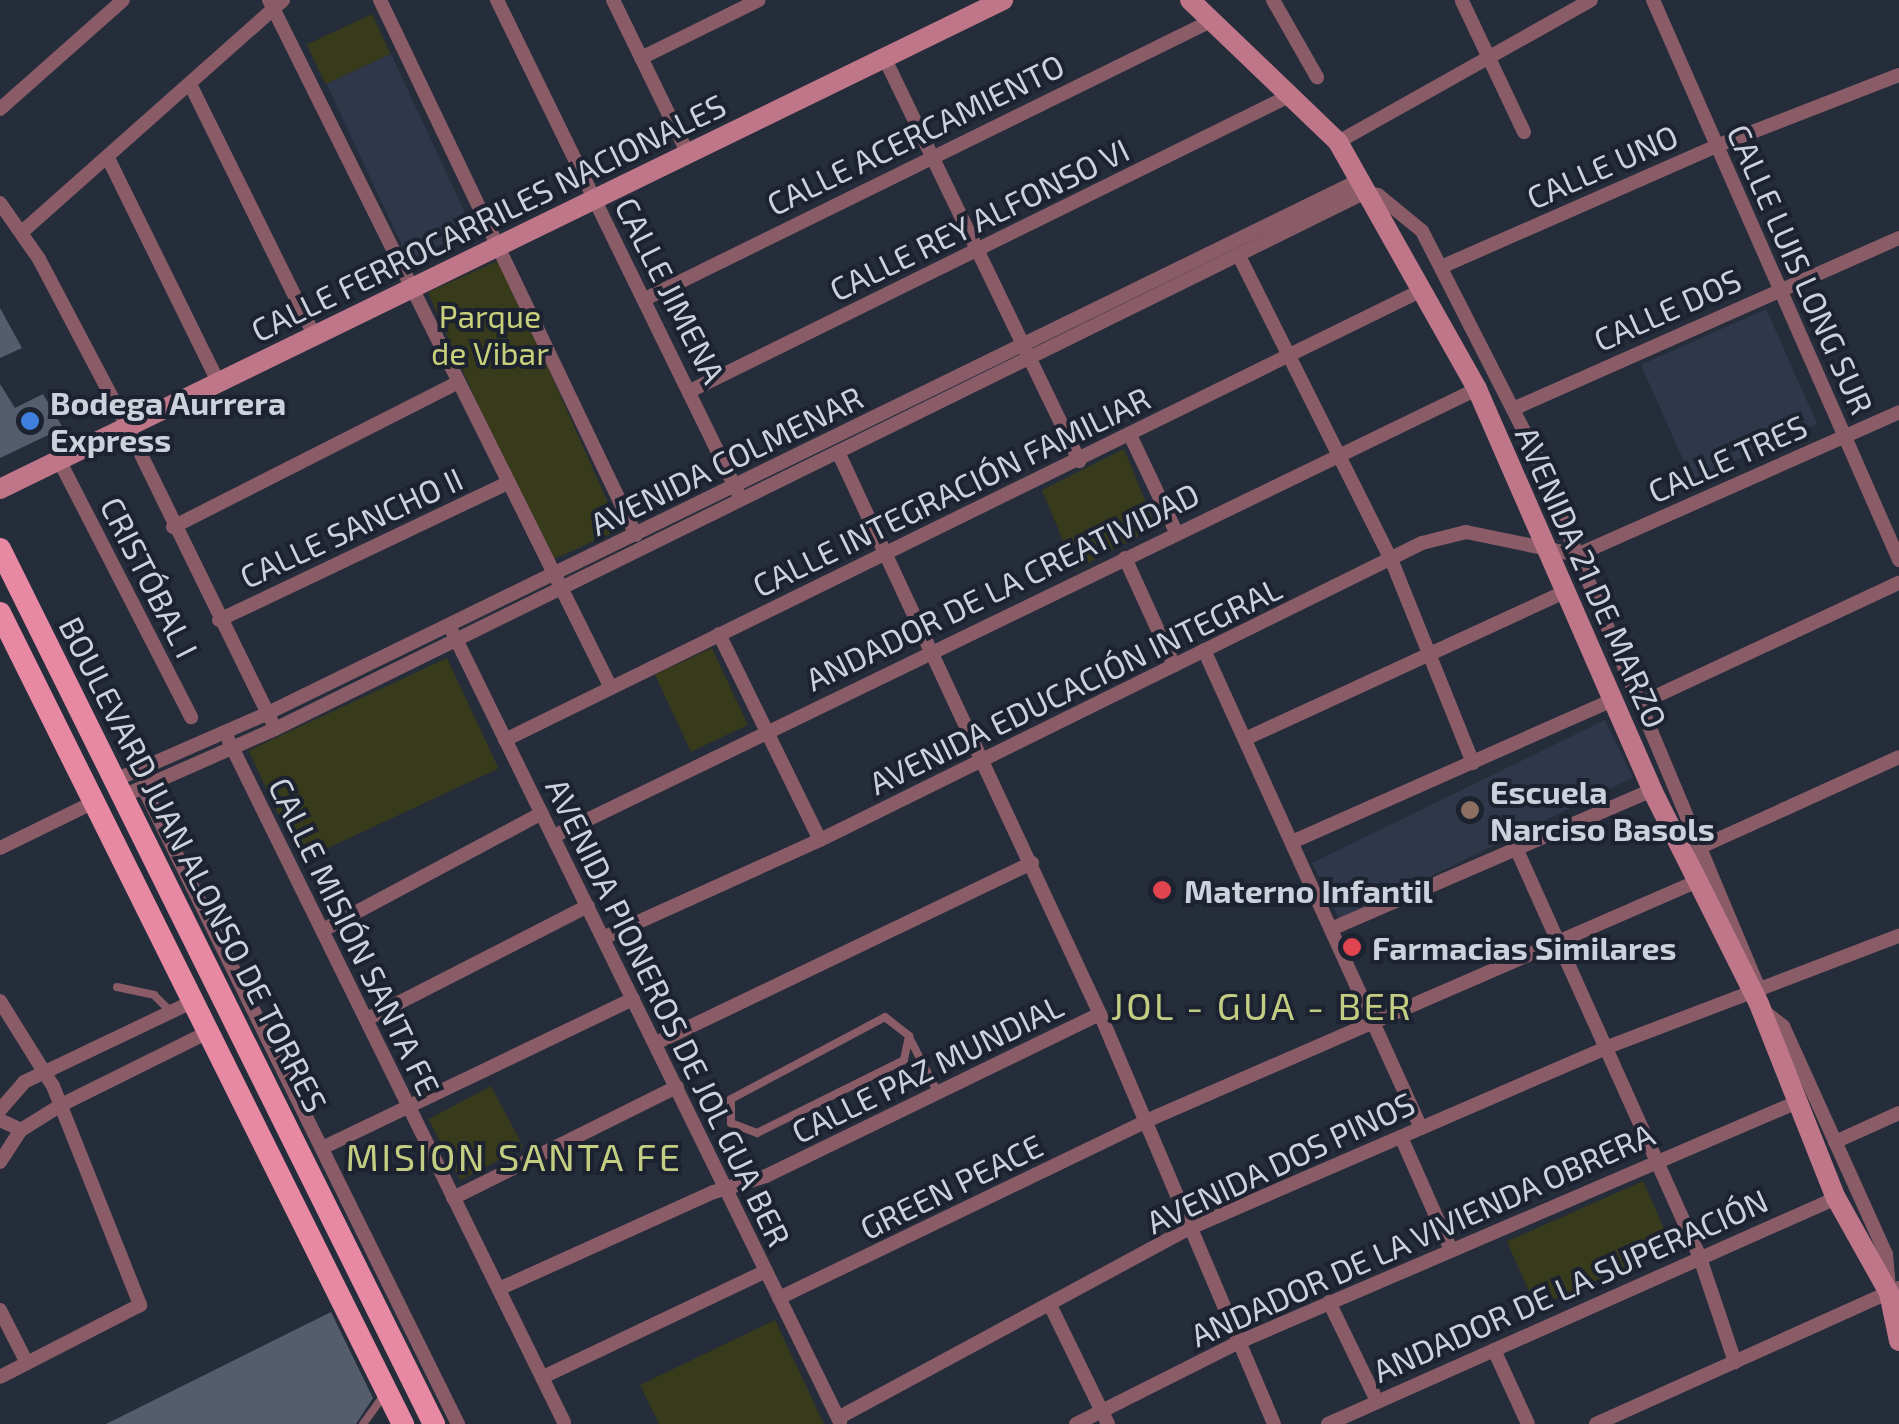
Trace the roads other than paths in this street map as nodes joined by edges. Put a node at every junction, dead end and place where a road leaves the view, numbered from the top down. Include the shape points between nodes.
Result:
1 (123, 0) edge
2 (380, 0) edge
3 (497, 0) edge
4 (612, 0) edge
5 (760, 0) edge
6 (1190, 0) edge
7 (1273, 0) edge
8 (1591, 0) edge
9 (1652, 0) edge
10 (1000, 1) edge
11 (1462, 2) edge
12 (275, 3) edge
13 (1211, 21) junction
14 (1487, 57) junction
15 (641, 58) junction
16 (884, 58) junction
17 (1899, 75) edge
18 (1317, 77) dead end
19 (190, 84) junction
20 (1289, 96) junction
21 (0, 108) edge
22 (1524, 132) dead end
23 (1338, 142) junction
24 (1716, 146) junction
25 (687, 152) junction
26 (930, 154) junction
27 (108, 158) junction
28 (1360, 187) junction
29 (593, 199) junction
30 (0, 203) edge
31 (22, 232) junction
32 (1899, 238) edge
33 (500, 245) junction
34 (977, 252) junction
35 (1239, 256) junction
36 (1441, 267) junction
37 (414, 286) junction
38 (1422, 290) junction
39 (1780, 290) junction
40 (645, 299) junction
41 (314, 335) junction
42 (1023, 355) junction
43 (1288, 355) junction
44 (456, 383) junction
45 (218, 384) junction
46 (1477, 389) junction
47 (692, 390) junction
48 (1513, 409) junction
49 (1899, 412) edge
50 (129, 430) junction
51 (1130, 435) junction
52 (1845, 436) junction
53 (838, 452) junction
54 (1340, 452) junction
55 (1079, 461) junction
56 (60, 462) junction
57 (506, 484) junction
58 (0, 490) edge
59 (738, 493) junction
60 (173, 526) junction
61 (1176, 532) junction
62 (636, 535) junction
63 (0, 548) edge
64 (1549, 549) junction
65 (888, 553) junction
66 (1577, 555) junction
67 (1125, 558) junction
68 (1391, 559) junction
69 (1899, 560) edge
70 (553, 581) junction
71 (1899, 583) edge
72 (1567, 591) junction
73 (0, 614) edge
74 (219, 620) junction
75 (451, 631) junction
76 (719, 634) junction
77 (1204, 650) junction
78 (935, 651) junction
79 (1429, 654) junction
80 (1174, 666) junction
81 (611, 688) junction
82 (1613, 700) junction
83 (1639, 704) junction
84 (268, 714) junction
85 (191, 716) dead end
86 (275, 728) junction
87 (766, 730) junction
88 (1247, 738) junction
89 (228, 740) junction
90 (505, 740) junction
91 (1899, 757) edge
92 (984, 760) junction
93 (1473, 763) junction
94 (127, 788) junction
95 (1652, 790) junction
96 (96, 801) junction
97 (542, 813) junction
98 (554, 836) junction
99 (820, 840) junction
100 (1292, 842) junction
101 (1703, 846) junction
102 (0, 848) edge
103 (1516, 848) junction
104 (1032, 863) junction
105 (1698, 881) junction
106 (588, 906) junction
107 (1331, 929) junction
108 (323, 930) junction
109 (1899, 936) edge
110 (605, 937) junction
111 (1558, 941) junction
112 (117, 987) dead end
113 (633, 999) junction
114 (1757, 999) junction
115 (196, 1000) junction
116 (0, 1001) edge
117 (172, 1013) junction
118 (1100, 1014) junction
119 (368, 1019) junction
120 (1374, 1026) junction
121 (210, 1031) junction
122 (909, 1036) junction
123 (656, 1044) junction
124 (1605, 1048) junction
125 (44, 1071) junction
126 (677, 1086) junction
127 (938, 1093) junction
128 (1795, 1103) junction
129 (61, 1105) junction
130 (409, 1108) junction
131 (0, 1110) edge
132 (1899, 1113) edge
133 (0, 1120) edge
134 (1146, 1121) junction
135 (1421, 1128) junction
136 (21, 1130) junction
137 (1401, 1137) junction
138 (1835, 1142) junction
139 (322, 1148) junction
140 (1656, 1160) junction
141 (0, 1162) edge
142 (727, 1186) junction
143 (453, 1198) junction
144 (1836, 1198) junction
145 (1190, 1228) junction
146 (1450, 1250) junction
147 (1700, 1258) junction
148 (766, 1271) junction
149 (502, 1288) junction
150 (1896, 1294) edge
151 (779, 1298) junction
152 (1329, 1302) junction
153 (1051, 1307) junction
154 (0, 1310) edge
155 (1239, 1342) junction
156 (1899, 1342) edge
157 (1494, 1350) junction
158 (1735, 1362) junction
159 (26, 1363) junction
160 (0, 1377) edge
161 (543, 1377) junction
162 (387, 1390) junction
163 (1376, 1401) junction
164 (1105, 1417) edge
165 (839, 1421) edge
166 (564, 1422) edge
167 (363, 1424) edge
168 (403, 1424) edge
169 (434, 1424) edge
170 (458, 1424) edge
171 (1076, 1424) edge
172 (1274, 1424) edge
173 (1328, 1424) edge
174 (1528, 1424) edge
175 (1596, 1424) edge

1 - 21 street
2 - 33 street
3 - 29 street, CALLE JIMENA
4 - 15 street
5 - 15 street
6 - 13 street, AVENIDA 21 DE MARZO
7 - 18 street
8 - 14 street
9 - 24 street, CALLE LUIS LONG SUR
10 - 16 street, CALLE FERROCARRILES NACIONALES
11 - 14 street
12 - 19 street
12 - 37 street
13 - 20 street, AVENIDA 21 DE MARZO
13 - 26 street, CALLE ACERCAMIENTO
14 - 22 street
14 - 23 street
15 - 25 street
16 - 25 street, CALLE FERROCARRILES NACIONALES
16 - 26 street
17 - 24 street, CALLE UNO
19 - 27 street
19 - 41 street
20 - 23 street, AVENIDA 21 DE MARZO
20 - 34 street, CALLE REY ALFONSO VI
23 - 28 street, AVENIDA 21 DE MARZO
24 - 36 street, CALLE UNO
24 - 39 street, CALLE LUIS LONG SUR
25 - 29 street, CALLE FERROCARRILES NACIONALES
26 - 34 street
26 - 40 street, CALLE ACERCAMIENTO
27 - 31 street
27 - 45 street
28 - 35 street, AVENIDA COLMENAR
28 - 36 street via 1413,218
28 - 38 street, AVENIDA 21 DE MARZO
28 - 42 street, AVENIDA COLMENAR
29 - 33 street, CALLE FERROCARRILES NACIONALES
29 - 40 street, CALLE JIMENA
30 - 31 street
31 - 50 street
32 - 39 street, CALLE DOS
33 - 37 street, CALLE FERROCARRILES NACIONALES
33 - 62 street
34 - 42 street
34 - 47 street, CALLE REY ALFONSO VI
35 - 42 street, AVENIDA COLMENAR
35 - 43 street
36 - 48 street
37 - 41 street, CALLE FERROCARRILES NACIONALES
37 - 44 street
38 - 43 street, CALLE INTEGRACIÓN FAMILIAR
38 - 46 street, AVENIDA 21 DE MARZO
39 - 48 street, CALLE DOS
39 - 52 street, CALLE LUIS LONG SUR
40 - 47 street, CALLE JIMENA
41 - 45 street, CALLE FERROCARRILES NACIONALES
42 - 53 street, AVENIDA COLMENAR
42 - 55 street
42 - 59 street, AVENIDA COLMENAR
43 - 51 street, CALLE INTEGRACIÓN FAMILIAR
43 - 54 street
44 - 57 street
44 - 60 street
45 - 50 street, CALLE FERROCARRILES NACIONALES
46 - 54 street, ANDADOR DE LA CREATIVIDAD
46 - 64 street, AVENIDA 21 DE MARZO
47 - 59 street, CALLE JIMENA
48 - 66 street
49 - 52 street, CALLE TRES
50 - 56 street, CALLE FERROCARRILES NACIONALES
50 - 60 street
51 - 55 street, CALLE INTEGRACIÓN FAMILIAR
51 - 61 street
52 - 66 street, CALLE TRES
52 - 69 street, CALLE LUIS LONG SUR
53 - 59 street, AVENIDA COLMENAR
53 - 65 street
54 - 61 street, ANDADOR DE LA CREATIVIDAD
54 - 68 street
55 - 65 street, CALLE INTEGRACIÓN FAMILIAR
56 - 58 street, CALLE FERROCARRILES NACIONALES
56 - 85 street, CRISTÓBAL I
57 - 70 street
57 - 74 street, CALLE SANCHO II
59 - 62 street, AVENIDA COLMENAR
59 - 70 street, AVENIDA COLMENAR
60 - 74 street
61 - 67 street, ANDADOR DE LA CREATIVIDAD
62 - 70 street, AVENIDA COLMENAR
63 - 94 main road, BOULEVARD JUAN ALONSO DE TORRES
64 - 66 street, AVENIDA EDUCACIÓN INTEGRAL
64 - 68 street, AVENIDA EDUCACIÓN INTEGRAL via 1466,532
64 - 72 street, AVENIDA 21 DE MARZO
65 - 76 street, CALLE INTEGRACIÓN FAMILIAR
65 - 78 street
66 - 83 street
67 - 78 street, ANDADOR DE LA CREATIVIDAD
67 - 80 street
68 - 77 street, AVENIDA EDUCACIÓN INTEGRAL
68 - 79 street
70 - 75 street, AVENIDA COLMENAR
70 - 81 street
71 - 83 street
72 - 79 street
72 - 82 street, AVENIDA 21 DE MARZO
73 - 96 main road, BOULEVARD JUAN ALONSO DE TORRES
74 - 84 street
75 - 84 street, AVENIDA COLMENAR
75 - 86 street, AVENIDA COLMENAR
75 - 90 street, AVENIDA PIONEROS DE JOL GUA BER
76 - 81 street, CALLE INTEGRACIÓN FAMILIAR
76 - 87 street
77 - 80 street, AVENIDA EDUCACIÓN INTEGRAL
77 - 88 street
78 - 87 street, ANDADOR DE LA CREATIVIDAD
78 - 92 street
79 - 88 street
79 - 93 street
80 - 92 street, AVENIDA EDUCACIÓN INTEGRAL
81 - 90 street, CALLE INTEGRACIÓN FAMILIAR
82 - 93 street
82 - 95 street, AVENIDA 21 DE MARZO
83 - 101 street
84 - 86 street
84 - 89 street, AVENIDA COLMENAR
86 - 89 street, AVENIDA COLMENAR
87 - 98 street, ANDADOR DE LA CREATIVIDAD
87 - 99 street
88 - 100 street
89 - 94 street, AVENIDA COLMENAR
89 - 94 street, AVENIDA COLMENAR
89 - 108 street, CALLE MISIÓN SANTA FE
90 - 97 street, AVENIDA PIONEROS DE JOL GUA BER
91 - 101 street
92 - 99 street, AVENIDA EDUCACIÓN INTEGRAL
92 - 104 street
93 - 100 street
94 - 139 street
94 - 169 main road, BOULEVARD JUAN ALONSO DE TORRES
95 - 103 street
95 - 105 street, AVENIDA 21 DE MARZO
96 - 102 street
96 - 115 main road, BOULEVARD JUAN ALONSO DE TORRES
97 - 98 street, AVENIDA PIONEROS DE JOL GUA BER
97 - 108 street
98 - 106 street, AVENIDA PIONEROS DE JOL GUA BER
99 - 110 street, AVENIDA EDUCACIÓN INTEGRAL
100 - 107 street
101 - 114 street
103 - 107 street
103 - 111 street
104 - 118 street
104 - 123 street
105 - 111 street, GREEN PEACE
105 - 114 street, AVENIDA 21 DE MARZO
106 - 110 street, AVENIDA PIONEROS DE JOL GUA BER
106 - 119 street
107 - 120 street
108 - 119 street, CALLE MISIÓN SANTA FE
109 - 114 street, AVENIDA DOS PINOS
110 - 113 street, AVENIDA PIONEROS DE JOL GUA BER
111 - 120 street, GREEN PEACE
111 - 124 street
112 - 117 lane via 154,995
113 - 123 street, AVENIDA PIONEROS DE JOL GUA BER
113 - 130 street
114 - 124 street, AVENIDA DOS PINOS
114 - 128 street, AVENIDA 21 DE MARZO
114 - 138 street via 1783,1026
115 - 117 street
115 - 121 main road, BOULEVARD JUAN ALONSO DE TORRES
116 - 125 street
117 - 125 street
118 - 127 street, CALLE PAZ MUNDIAL
118 - 134 street
119 - 130 street, CALLE MISIÓN SANTA FE
120 - 134 street, GREEN PEACE
120 - 135 street
121 - 129 street
121 - 162 main road, BOULEVARD JUAN ALONSO DE TORRES
122 - 122 lane via 904,1060 757,1133 731,1123 730,1099 878,1019 895,1020
122 - 127 lane
123 - 126 street, AVENIDA PIONEROS DE JOL GUA BER
124 - 135 street, AVENIDA DOS PINOS
124 - 140 street
125 - 129 street
125 - 131 street
126 - 142 street, AVENIDA PIONEROS DE JOL GUA BER
126 - 143 street
127 - 142 street, CALLE PAZ MUNDIAL via 766,1176
128 - 140 street, ANDADOR DE LA VIVIENDA OBRERA
128 - 144 street, AVENIDA 21 DE MARZO
129 - 136 street
129 - 159 street via 140,1305
130 - 139 street
130 - 143 street, CALLE MISIÓN SANTA FE
132 - 138 street
133 - 136 street
134 - 145 street
134 - 151 street, GREEN PEACE
135 - 137 street, AVENIDA DOS PINOS
136 - 141 street
137 - 145 street, AVENIDA DOS PINOS
137 - 146 street
138 - 150 street via 1886,1254
139 - 170 street
140 - 146 street, ANDADOR DE LA VIVIENDA OBRERA
140 - 147 street
142 - 148 street, AVENIDA PIONEROS DE JOL GUA BER
142 - 149 street, CALLE PAZ MUNDIAL
143 - 149 street, CALLE MISIÓN SANTA FE
144 - 147 street, ANDADOR DE LA SUPERACIÓN
144 - 150 street, AVENIDA 21 DE MARZO
145 - 153 street, AVENIDA DOS PINOS
145 - 155 street
146 - 152 street, ANDADOR DE LA VIVIENDA OBRERA
147 - 157 street, ANDADOR DE LA SUPERACIÓN
147 - 158 street
148 - 151 street, AVENIDA PIONEROS DE JOL GUA BER
148 - 161 street
149 - 161 street, CALLE MISIÓN SANTA FE
150 - 156 street, AVENIDA 21 DE MARZO
150 - 158 street
151 - 165 street, AVENIDA PIONEROS DE JOL GUA BER
152 - 155 street, ANDADOR DE LA VIVIENDA OBRERA
152 - 163 street
153 - 164 street
153 - 165 street, AVENIDA DOS PINOS
154 - 159 street
155 - 164 street, ANDADOR DE LA VIVIENDA OBRERA
155 - 172 street
157 - 163 street, ANDADOR DE LA SUPERACIÓN
157 - 174 street
158 - 175 street
159 - 160 street
161 - 166 street, CALLE MISIÓN SANTA FE
162 - 167 lane
162 - 168 main road, BOULEVARD JUAN ALONSO DE TORRES
163 - 173 street, ANDADOR DE LA SUPERACIÓN
164 - 171 street, ANDADOR DE LA VIVIENDA OBRERA

